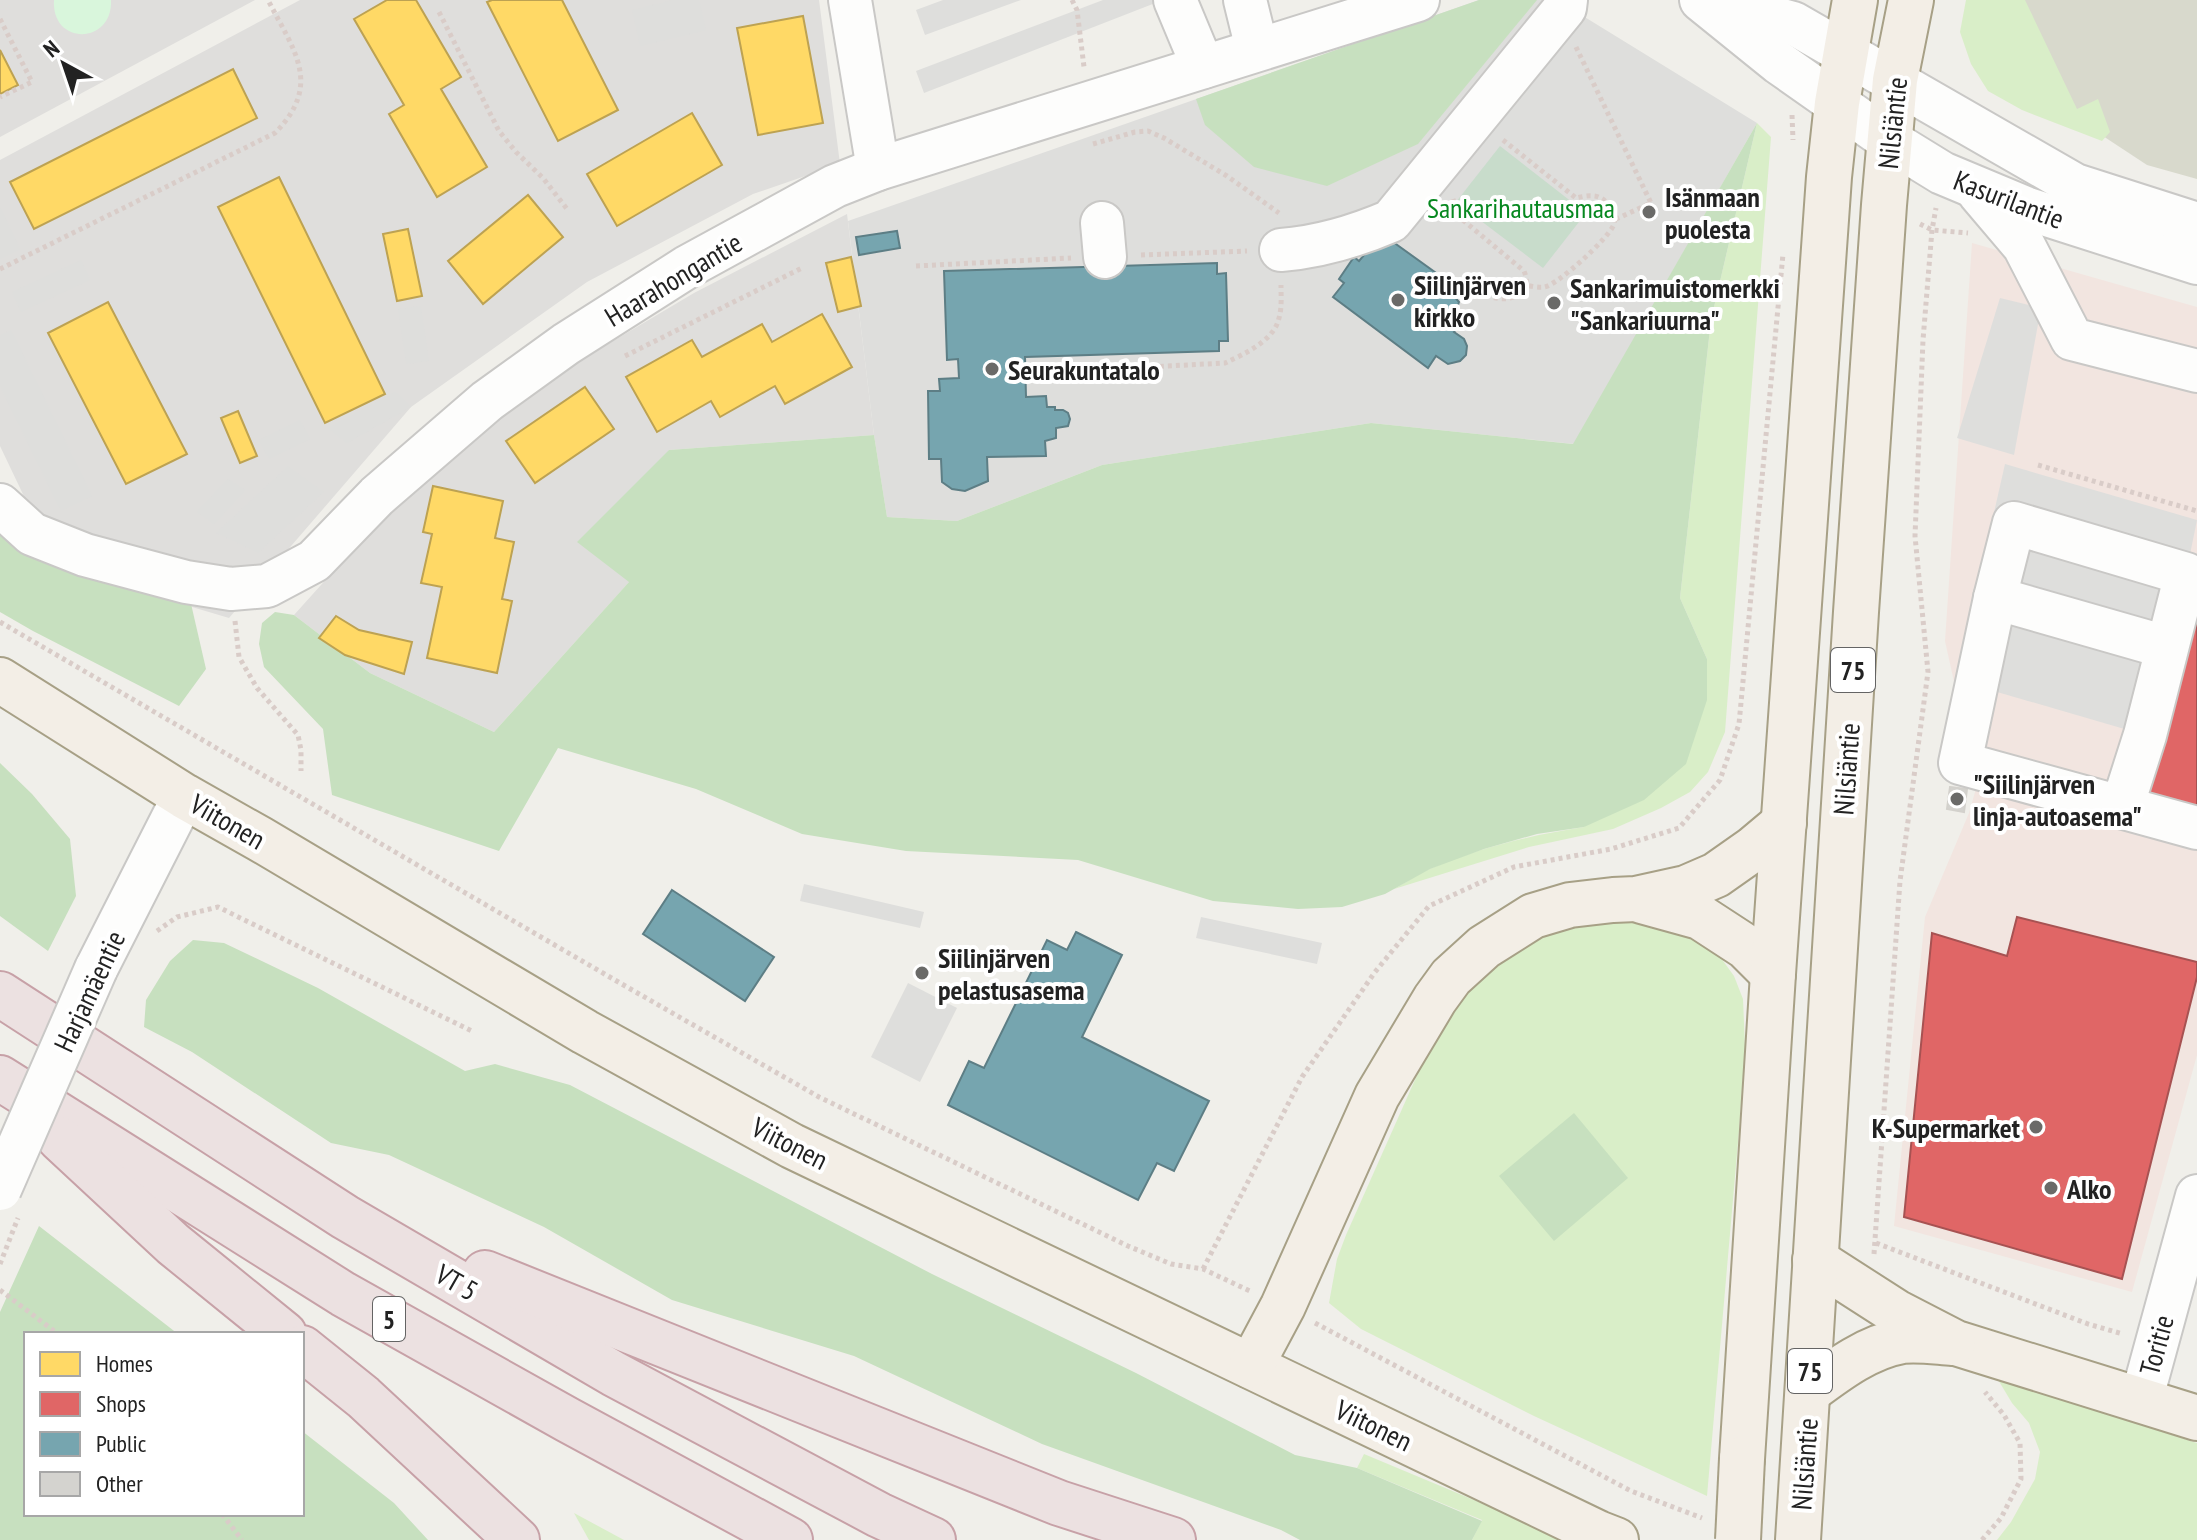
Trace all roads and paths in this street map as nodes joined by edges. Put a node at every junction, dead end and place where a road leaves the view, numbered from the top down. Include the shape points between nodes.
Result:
1 (268, 0) edge
2 (850, 0) edge
3 (1072, 0) edge
4 (1175, 0) edge
5 (1245, 0) edge
6 (1418, 0) edge
7 (1703, 0) edge
8 (1855, 0) edge
9 (1911, 0) edge
10 (1563, 7) edge
11 (439, 12) dead end
12 (0, 19) edge
13 (1257, 49) junction
14 (1846, 54) junction
15 (1203, 67) junction
16 (1085, 76) dead end
17 (1895, 80) junction
18 (0, 97) edge
19 (1837, 103) junction
20 (1787, 104) dead end
21 (1890, 141) junction
22 (1093, 144) dead end
23 (1493, 145) dead end
24 (1793, 145) dead end
25 (878, 169) junction
26 (2075, 185) junction
27 (1453, 197) dead end
28 (567, 209) dead end
29 (1614, 220) junction
30 (2197, 224) edge
31 (2026, 228) junction
32 (1932, 230) dead end
33 (1323, 244) junction
34 (1281, 250) joint
35 (1783, 252) dead end
36 (2197, 263) edge
37 (804, 267) dead end
38 (0, 269) edge
39 (1525, 285) junction
40 (1487, 295) dead end
41 (625, 356) dead end
42 (1072, 371) dead end
43 (2197, 371) edge
44 (2038, 465) dead end
45 (0, 505) edge
46 (2197, 511) edge
47 (231, 589) junction
48 (1995, 598) junction
49 (0, 622) edge
50 (2166, 647) junction
51 (0, 680) edge
52 (301, 771) dead end
53 (184, 796) junction
54 (2122, 807) junction
55 (1784, 823) junction
56 (2197, 828) edge
57 (1636, 899) junction
58 (148, 938) dead end
59 (1773, 974) junction
60 (0, 994) edge
61 (474, 1032) dead end
62 (0, 1080) edge
63 (2197, 1196) edge
64 (9, 1203) edge
65 (345, 1217) junction
66 (1876, 1243) junction
67 (1815, 1260) junction
68 (0, 1264) edge
69 (1203, 1269) junction
70 (0, 1290) edge
71 (1867, 1294) junction
72 (1283, 1306) junction
73 (55, 1332) edge
74 (282, 1332) edge
75 (1956, 1343) junction
76 (2156, 1344) junction
77 (304, 1350) edge
78 (1251, 1366) junction
79 (1982, 1389) dead end
80 (1809, 1391) junction
81 (2141, 1401) junction
82 (2197, 1418) edge
83 (224, 1516) edge
84 (1727, 1532) edge
85 (242, 1540) edge
86 (517, 1540) edge
87 (790, 1540) edge
88 (933, 1540) edge
89 (1173, 1540) edge
90 (1616, 1540) edge
91 (1798, 1540) edge
92 (1982, 1540) edge

1 - 38 path via 302,77 299,99 275,133
2 - 25 street
3 - 16 path
4 - 15 street
5 - 13 street
6 - 13 street, Haarahongantie
7 - 14 street via 1793,23
7 - 19 street
8 - 14 main road, Nilsiäntie / 75
9 - 17 main road, Nilsiäntie / 75
10 - 29 path via 1651,203
10 - 33 street via 1391,221
11 - 28 path via 499,131
12 - 18 path via 32,82
13 - 15 street, Haarahongantie
14 - 17 street, Kasurilantie
14 - 19 main road, 75
15 - 25 street, Haarahongantie
17 - 21 main road, Nilsiäntie / 75
17 - 26 street, Kasurilantie
19 - 21 street, Kasurilantie
19 - 55 main road, Nilsiäntie / 75
20 - 24 path via 1794,117
21 - 31 street, Kasurilantie via 1973,186
21 - 67 main road, Nilsiäntie / 75
22 - 33 path via 1135,132 1156,134
23 - 29 path via 1499,137 1576,198 1602,198
25 - 47 street, Haarahongantie via 835,186 687,267 566,344 487,401 377,496 314,561 267,586
26 - 30 street, Kasurilantie
26 - 31 street via 2045,194
27 - 39 path via 1458,216 1524,271
29 - 39 path via 1608,234 1554,283 1543,288
31 - 36 street, Kasurilantie
31 - 43 street via 2072,339
32 - 66 path via 1915,536 1928,672 1900,881
33 - 34 street
34 - 42 path via 1279,320 1243,355 1225,363
35 - 69 path via 1739,724 1720,780 1679,828 1611,849 1514,867 1429,906 1302,1077
37 - 41 path
39 - 40 path via 1518,295 1505,299
44 - 46 path
45 - 47 street, Haarahongantie via 32,534 85,555
47 - 52 path via 239,657 257,688 298,735
48 - 50 street
48 - 50 street via 2014,523 2186,574
48 - 54 street via 1960,763
49 - 69 path via 819,1097 1128,1246 1171,1264
50 - 54 street
51 - 53 main road, Viitonen
53 - 64 street, Harjamäentie, bridge via 96,969
53 - 78 main road, Viitonen via 585,1032 792,1146
54 - 56 street
55 - 57 main road via 1716,875
55 - 59 main road, Nilsiäntie / 75
57 - 59 main road via 1700,917 1746,947
57 - 72 main road via 1570,905 1533,916 1484,947 1451,977 1377,1096
58 - 61 path via 177,917 218,907
59 - 84 main road, Nilsiäntie / 75, bridge via 1742,1459
60 - 65 highway, VT 5 / 5
62 - 74 highway via 173,1244
62 - 87 highway, 5 via 343,1294
63 - 76 street, Toritie
64 - 68 path
65 - 88 highway, VT 5 / 5 via 614,1374
65 - 89 highway via 1059,1503
66 - 71 path
66 - 76 path via 2088,1324
67 - 71 main road
67 - 80 main road, Nilsiäntie / 75
69 - 72 path
70 - 73 path
71 - 75 main road
72 - 78 main road
72 - 84 path via 1631,1491
75 - 80 main road via 1904,1341 1876,1349
75 - 81 main road
76 - 81 street, Toritie
77 - 86 highway
78 - 90 main road, Viitonen
79 - 92 path via 2020,1443 2021,1479 2001,1518
80 - 91 main road, Nilsiäntie / 75
81 - 82 main road
83 - 85 path

